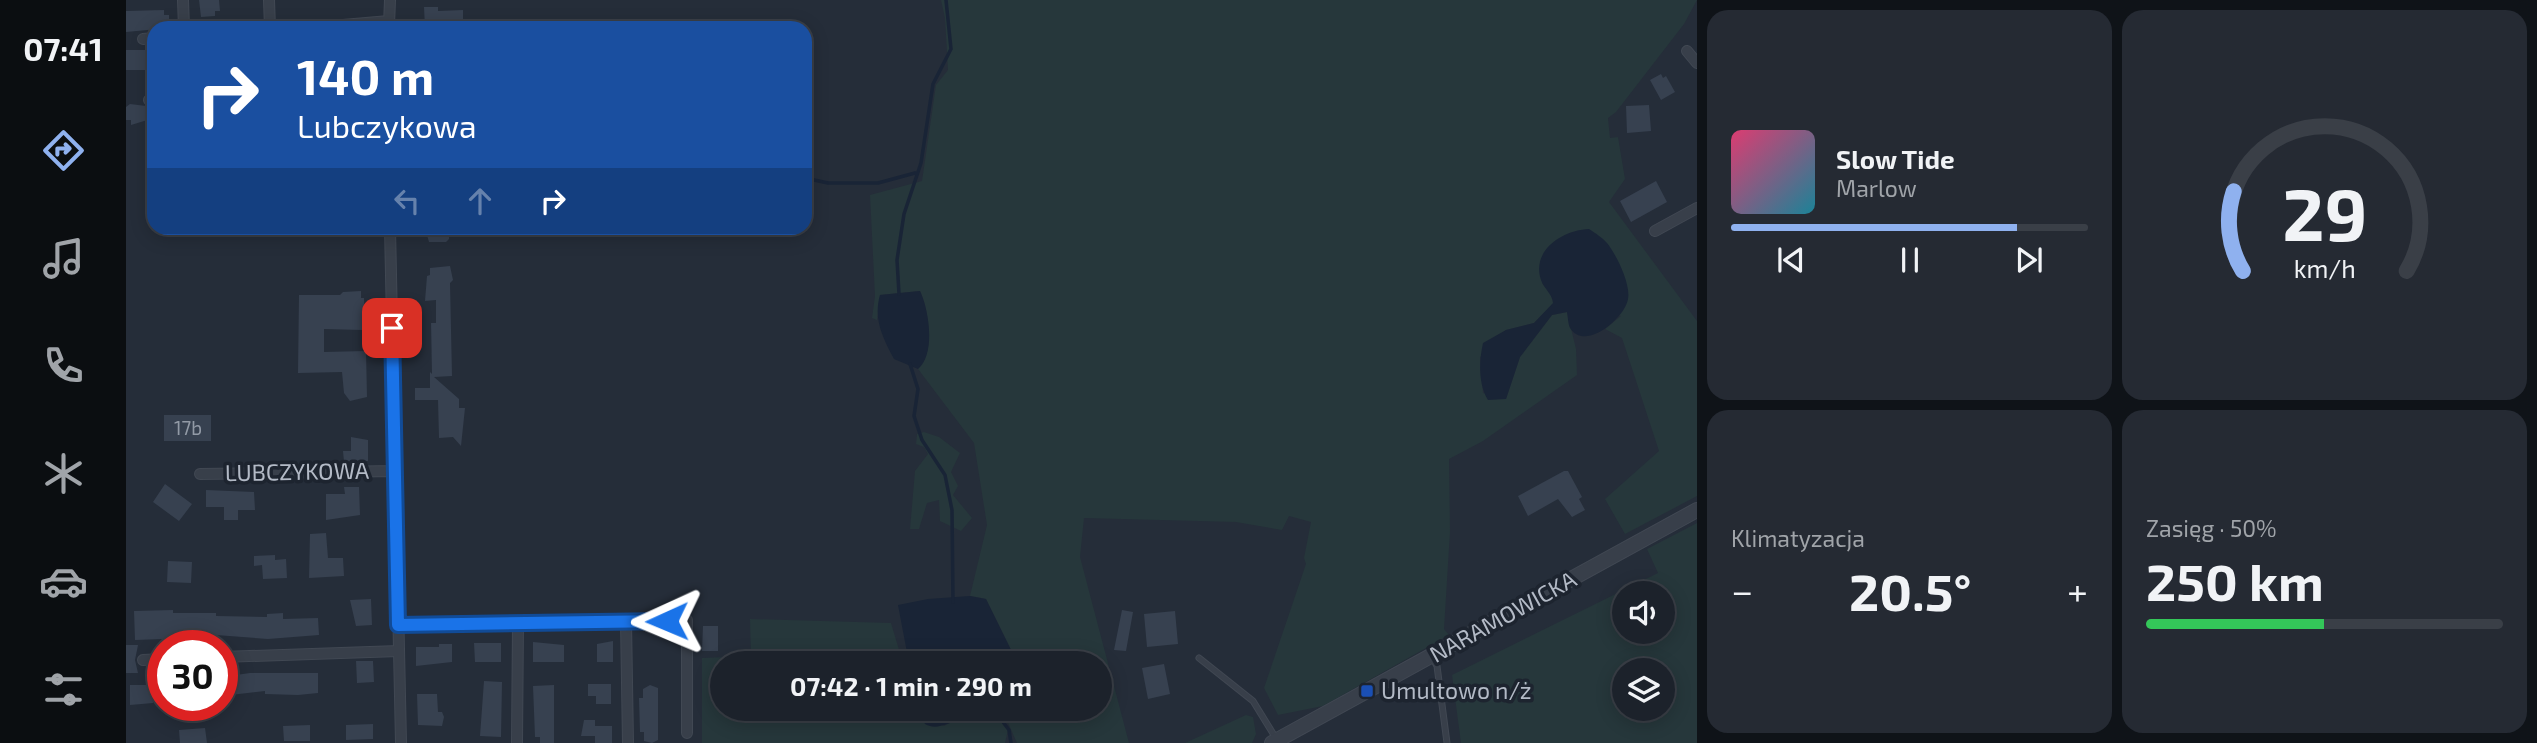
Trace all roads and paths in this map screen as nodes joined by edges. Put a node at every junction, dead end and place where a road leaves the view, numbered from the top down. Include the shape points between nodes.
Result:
1 (183, 0) edge
2 (269, 0) edge
3 (390, 0) edge
4 (184, 21) edge
5 (270, 21) edge
6 (389, 21) edge
7 (1687, 51) dead end
8 (1697, 63) edge
9 (1697, 208) edge
10 (1655, 231) dead end
11 (390, 235) edge
12 (394, 471) junction
13 (200, 474) dead end
14 (1697, 510) edge
15 (626, 621) junction
16 (518, 623) junction
17 (398, 625) junction
18 (399, 651) junction
19 (238, 656) edge
20 (1431, 656) junction
21 (1199, 658) dead end
22 (143, 660) dead end
23 (147, 660) edge
24 (687, 733) dead end
25 (1274, 742) edge
26 (401, 743) edge
27 (517, 743) edge
28 (628, 743) edge
29 (1447, 743) edge

1 - 4 street
2 - 5 street
3 - 6 street
7 - 8 street
9 - 10 street
11 - 12 street, LUBCZYKOWA
12 - 13 street, LUBCZYKOWA
12 - 17 street, LUBCZYKOWA
14 - 20 street, NARAMOWICKA
15 - 16 street
15 - 24 street via 687,620
15 - 28 street
16 - 17 street
16 - 27 street
17 - 18 street, LUBCZYKOWA
18 - 19 street
18 - 26 street, LUBCZYKOWA
20 - 25 street, NARAMOWICKA
20 - 29 lane via 1437,666
21 - 25 lane via 1253,701
22 - 23 street

